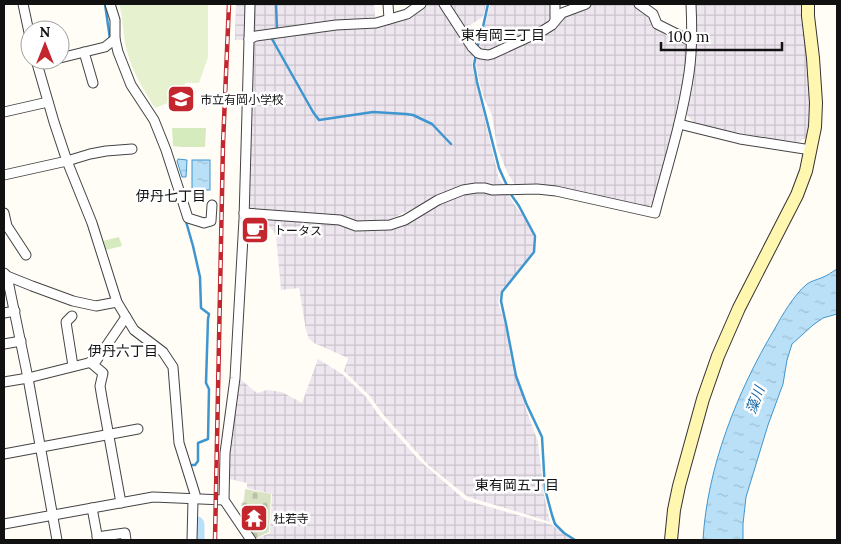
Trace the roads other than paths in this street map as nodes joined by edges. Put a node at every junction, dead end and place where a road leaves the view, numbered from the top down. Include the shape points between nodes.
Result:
1 (23, 4) edge
2 (110, 4) edge
3 (250, 4) edge
4 (388, 4) edge
5 (421, 4) edge
6 (444, 4) edge
7 (555, 4) edge
8 (586, 4) edge
9 (639, 4) edge
10 (691, 4) edge
11 (808, 4) edge
12 (389, 19) junction
13 (26, 20) edge
14 (555, 20) junction
15 (249, 39) junction
16 (112, 41) junction
17 (691, 41) junction
18 (84, 52) junction
19 (70, 56) edge
20 (39, 70) edge
21 (92, 83) dead end
22 (48, 102) junction
23 (4, 112) edge
24 (679, 124) junction
25 (132, 149) dead end
26 (811, 150) junction
27 (67, 162) junction
28 (4, 175) edge
29 (212, 205) dead end
30 (4, 213) edge
31 (244, 213) junction
32 (26, 254) dead end
33 (6, 274) edge
34 (117, 302) junction
35 (15, 311) junction
36 (4, 313) edge
37 (72, 316) dead end
38 (126, 317) junction
39 (20, 341) junction
40 (4, 344) edge
41 (90, 362) junction
42 (73, 366) junction
43 (28, 378) junction
44 (4, 382) edge
45 (138, 429) dead end
46 (109, 435) junction
47 (40, 448) junction
48 (4, 454) edge
49 (193, 500) junction
50 (224, 500) junction
51 (121, 503) junction
52 (92, 508) junction
53 (52, 516) junction
54 (4, 524) edge
55 (98, 539) edge
56 (57, 540) edge
57 (126, 540) edge
58 (192, 540) edge
59 (251, 540) edge
60 (671, 540) edge

1 - 13 street
2 - 16 street via 115,20
3 - 15 street
4 - 12 street
5 - 12 street via 407,14
6 - 14 street via 476,51 484,54 492,54 544,30
7 - 14 street
8 - 14 street via 562,13
9 - 17 street via 653,14 657,24
10 - 17 street
11 - 26 street via 816,103
12 - 15 street
15 - 31 street
16 - 18 street
16 - 29 street via 132,85 154,120 188,218 204,223 211,221
17 - 24 street
18 - 19 street
18 - 21 street
20 - 22 street
22 - 23 street
22 - 27 street
24 - 26 street via 740,139
24 - 31 street via 656,213 556,191 476,188 438,200 390,225 356,226 340,220
25 - 27 street via 90,154
26 - 60 street via 798,195 739,308 718,356 680,486
27 - 28 street
27 - 34 street via 89,214
30 - 32 street via 7,226
31 - 50 street
33 - 34 street via 73,301 96,306
33 - 35 street
34 - 38 street
35 - 36 street
35 - 39 street
37 - 42 street via 66,322
38 - 41 street via 96,361
38 - 49 street via 134,330 163,352 173,367 179,443 195,494
39 - 40 street
39 - 43 street
41 - 42 street
41 - 46 street via 103,373 100,386
42 - 43 street
43 - 44 street
43 - 47 street
45 - 46 street
46 - 47 street
46 - 51 street
47 - 48 street
47 - 53 street
49 - 50 street
49 - 51 street via 153,497
49 - 58 street
50 - 59 street
51 - 52 street
52 - 53 street
52 - 55 street
53 - 54 street
53 - 56 street
55 - 57 street via 125,533

